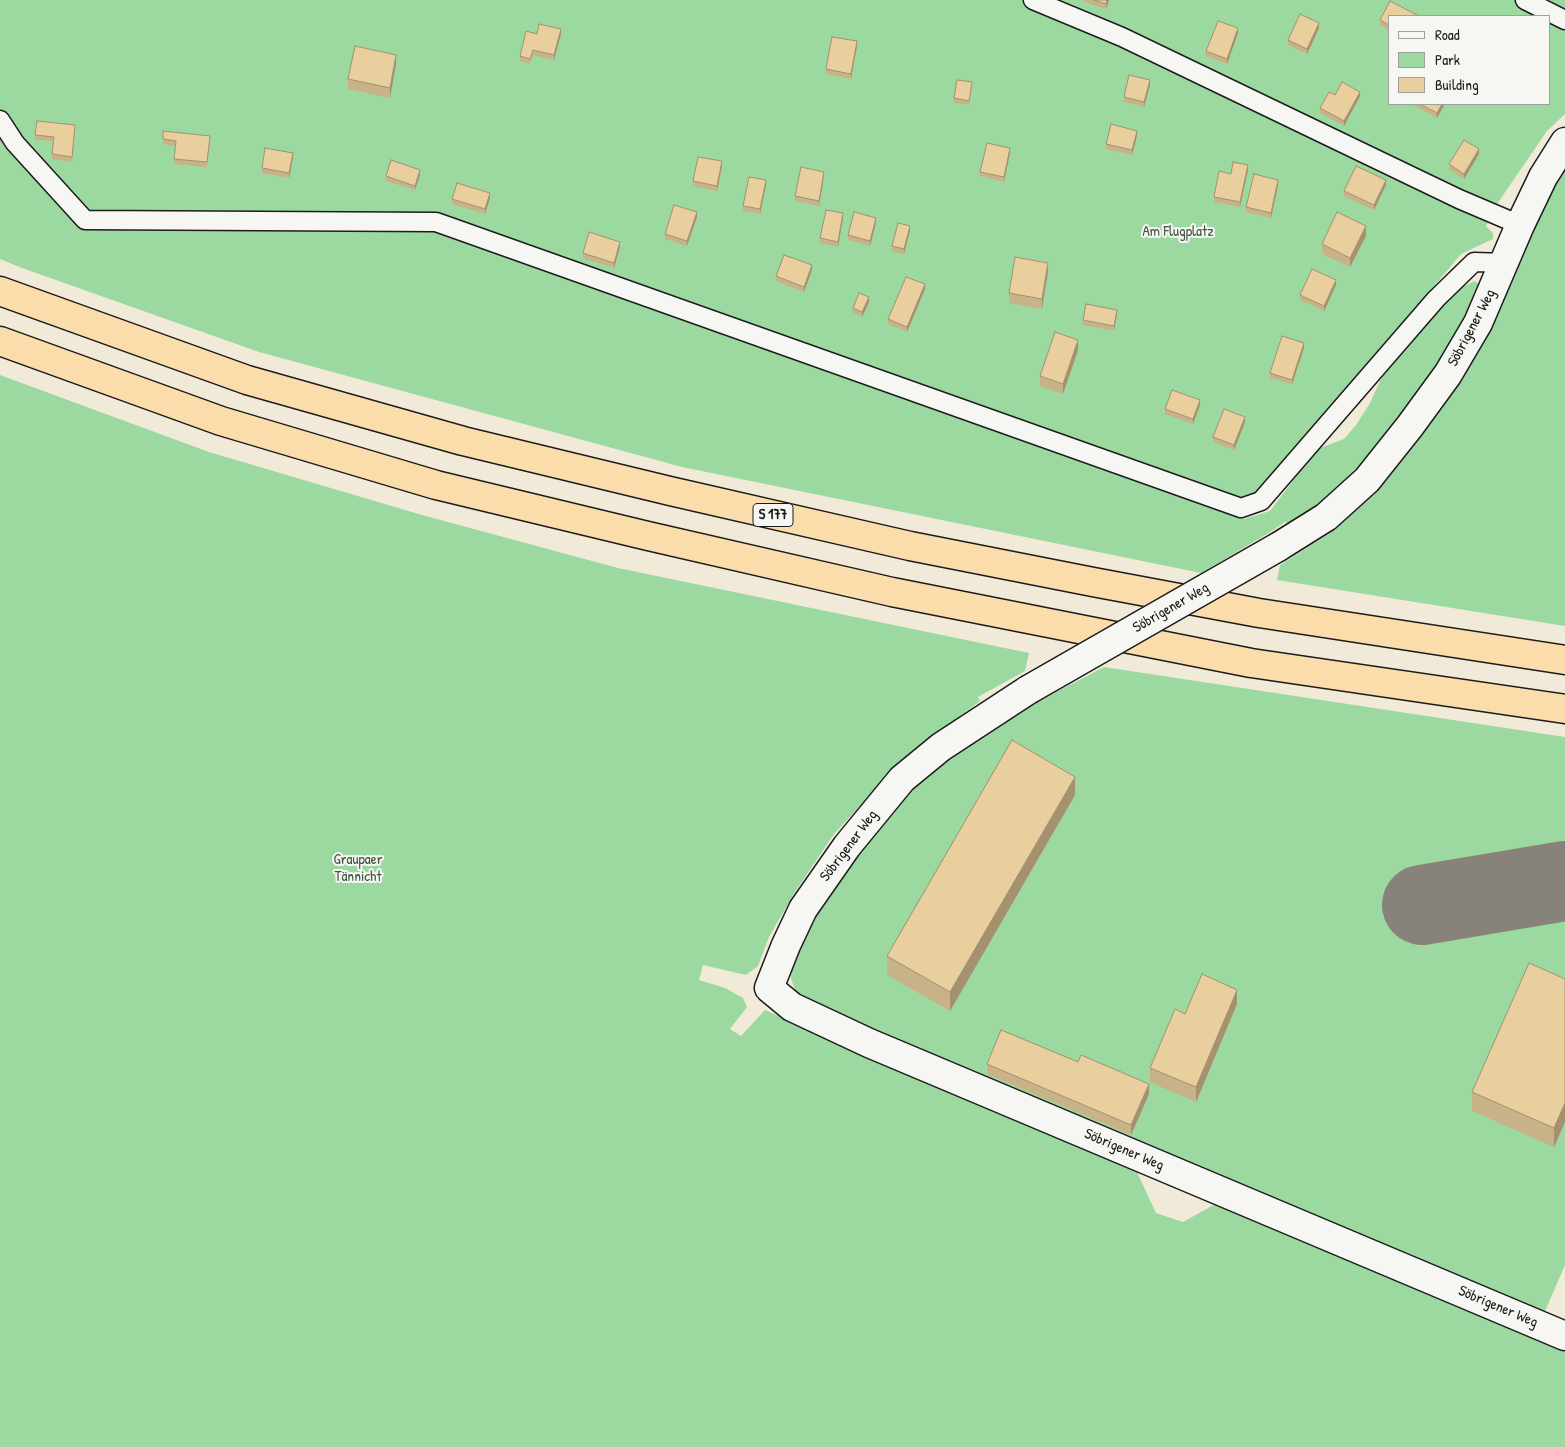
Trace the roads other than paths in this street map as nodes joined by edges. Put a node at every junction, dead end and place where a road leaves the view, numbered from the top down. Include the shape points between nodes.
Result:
1 (1033, 0) edge
2 (1525, 0) edge
3 (1565, 20) edge
4 (0, 120) edge
5 (1565, 142) edge
6 (1520, 224) junction
7 (1504, 262) junction
8 (0, 291) edge
9 (0, 341) edge
10 (1565, 660) edge
11 (1565, 709) edge
12 (1565, 1336) edge

1 - 6 lane via 1122,37 1459,200
2 - 3 lane
4 - 7 lane via 15,143 85,220 436,222 1241,508 1261,501 1436,299 1474,262
5 - 6 street, Söbrigener Weg via 1543,176
6 - 7 street, Söbrigener Weg
7 - 12 street, Söbrigener Weg, bridge via 1478,323 1448,374 1367,480 1326,517 1028,690 941,747 902,779 847,846 803,910 770,988 792,1007 869,1044
8 - 10 highway, S 177 via 247,380 463,441 670,492 910,546 1093,582 1259,613
9 - 11 highway via 221,421 436,485 648,536 892,592 1251,663

